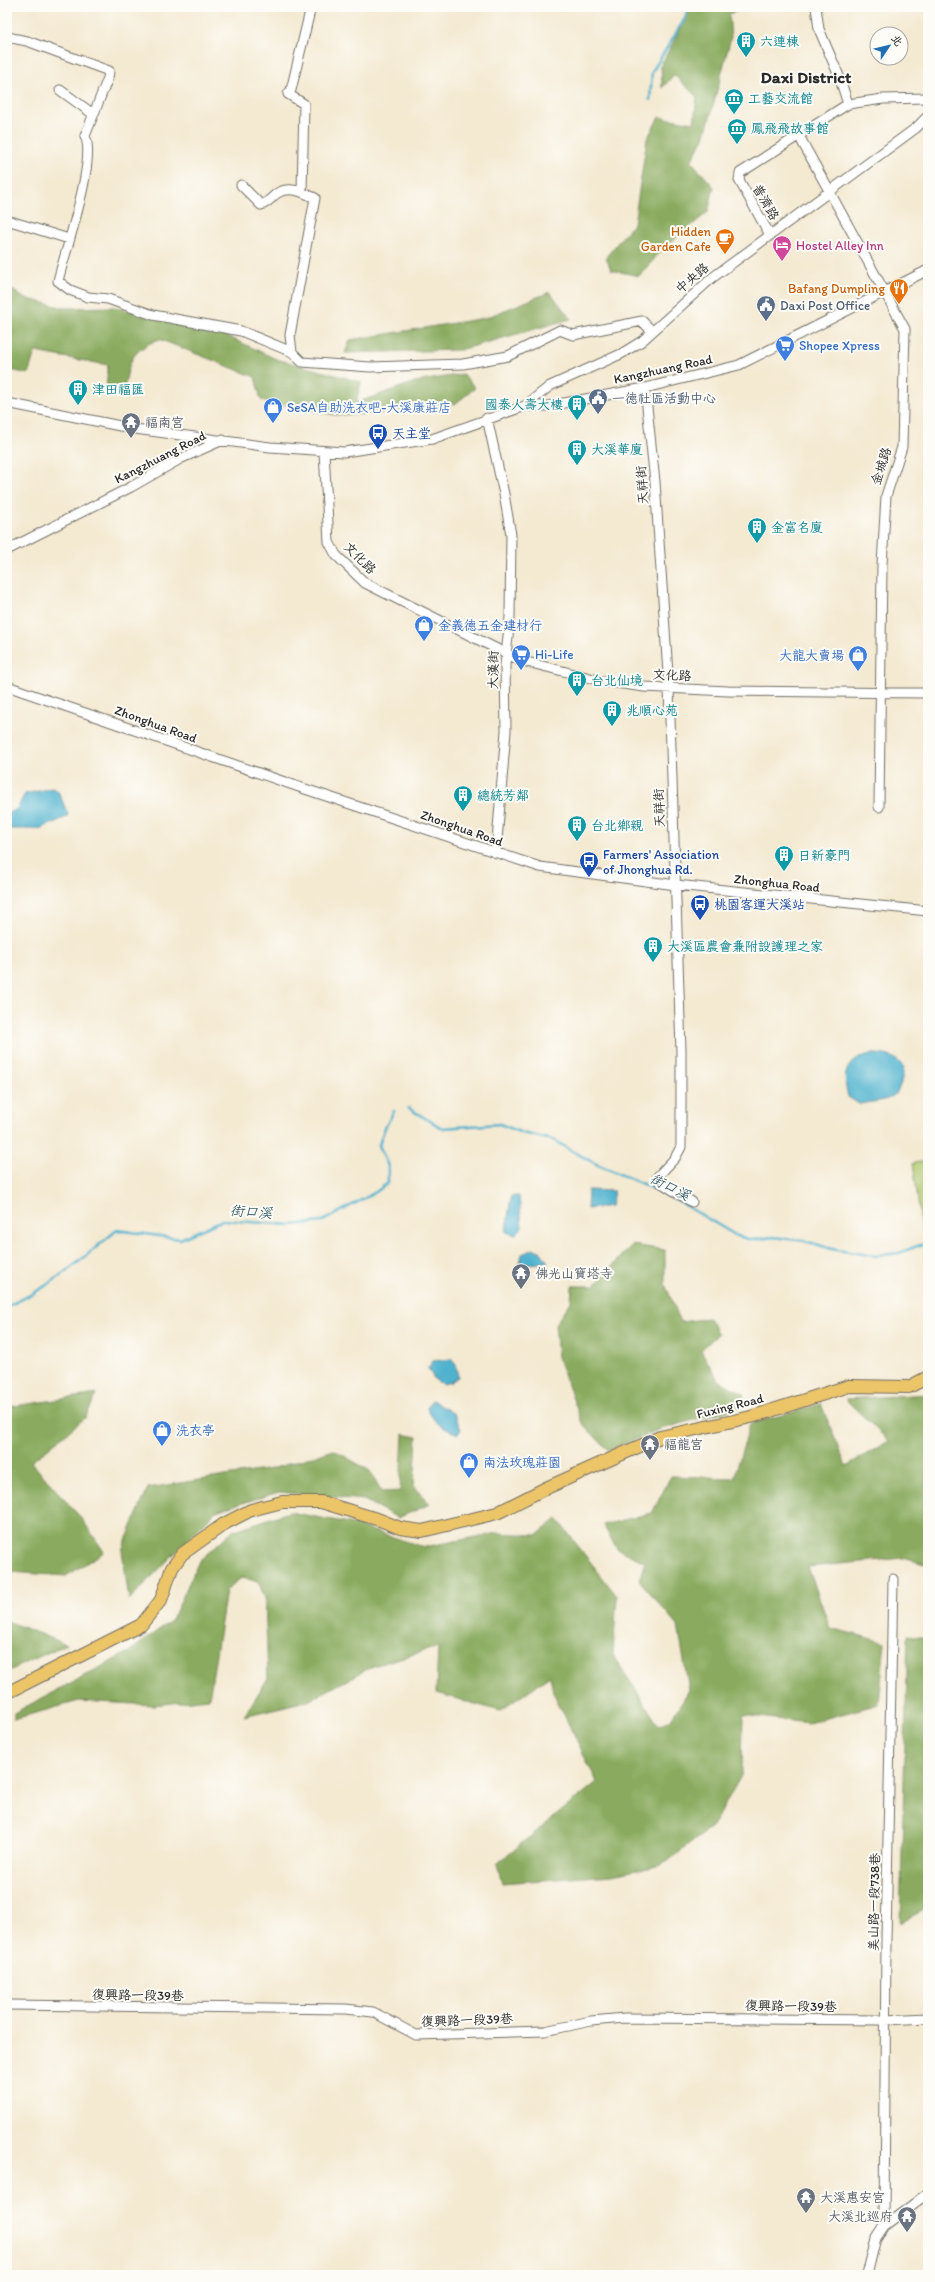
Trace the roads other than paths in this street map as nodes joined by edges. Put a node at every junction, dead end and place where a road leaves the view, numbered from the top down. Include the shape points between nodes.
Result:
1 (311, 7) edge
2 (816, 7) edge
3 (7, 37) edge
4 (60, 90) dead end
5 (928, 98) edge
6 (848, 104) junction
7 (93, 114) junction
8 (928, 116) edge
9 (799, 136) junction
10 (241, 185) dead end
11 (302, 191) junction
12 (830, 192) junction
13 (7, 220) edge
14 (770, 235) junction
15 (69, 238) junction
16 (928, 270) edge
17 (886, 292) junction
18 (652, 331) junction
19 (292, 352) junction
20 (645, 388) junction
21 (7, 403) edge
22 (525, 406) junction
23 (487, 418) junction
24 (224, 440) junction
25 (324, 451) junction
26 (7, 550) edge
27 (506, 653) junction
28 (7, 686) edge
29 (669, 688) junction
30 (880, 691) junction
31 (928, 693) edge
32 (879, 807) dead end
33 (496, 853) junction
34 (676, 885) junction
35 (928, 911) edge
36 (692, 1202) dead end
37 (928, 1377) edge
38 (893, 1579) dead end
39 (7, 1693) edge
40 (7, 2006) edge
41 (928, 2018) edge
42 (885, 2020) junction
43 (928, 2193) edge
44 (884, 2226) junction
45 (867, 2275) edge

1 - 11 street via 288,94 304,104
2 - 6 street via 819,29
3 - 7 street via 27,40 109,71
4 - 7 street
5 - 6 street via 882,99
6 - 9 street, 普濟路
7 - 15 street via 85,136 88,142 86,177
8 - 12 street, 中央路 via 916,128
9 - 12 street, 金城路
9 - 14 street, 普濟路 via 740,172 739,180
10 - 11 street via 261,205 287,189
11 - 19 street via 315,198 290,335
12 - 14 street, 中央路
12 - 17 street, 金城路
13 - 15 street
14 - 18 street, 中央路 via 712,278
15 - 19 street via 58,281 70,290 88,297 108,299 153,315 241,331
16 - 17 street, Kangzhuang Road
17 - 20 street, Kangzhuang Road via 738,365
17 - 30 street, 金城路 via 905,329 905,346 901,409 902,447 886,496
18 - 19 street via 642,321 572,335 560,330 508,356 463,364 370,367 302,362
18 - 22 street, 中央路 via 642,341 621,354 550,386
20 - 22 street, Kangzhuang Road via 548,406
20 - 29 street, 天祥街 via 656,482
21 - 24 street via 135,429
22 - 23 street, Kangzhuang Road
23 - 25 street, Kangzhuang Road via 432,439 344,452
23 - 27 street, 大漢街 via 511,535 510,617
24 - 25 street, Kangzhuang Road
24 - 26 street, Kangzhuang Road via 180,459
25 - 27 street, 文化路 via 329,542 336,555 365,583
27 - 29 street, 文化路 via 519,660 602,681
27 - 33 street, 大漢街 via 505,752
28 - 33 street, Zhonghua Road
29 - 30 street, 文化路
29 - 34 street, 天祥街
30 - 31 street, 文化路
30 - 32 street, 金城路
33 - 34 street, Zhonghua Road via 540,867
34 - 35 street, Zhonghua Road
34 - 36 street, 天祥街 via 681,1147 675,1158 658,1176 660,1182
37 - 39 main road, Fuxing Road via 909,1387 849,1386 751,1417 660,1437 497,1513 422,1531 400,1528 321,1502 282,1502 251,1510 224,1524 182,1554 172,1568 161,1600 141,1625
38 - 42 street, 美山路一段738巷
40 - 42 street, 復興路一段39巷 via 346,2009 373,2012 416,2035 545,2031 591,2021 625,2018
41 - 42 street, 復興路一段39巷
42 - 44 street, 美山路一段738巷
43 - 44 street
44 - 45 street via 876,2238

